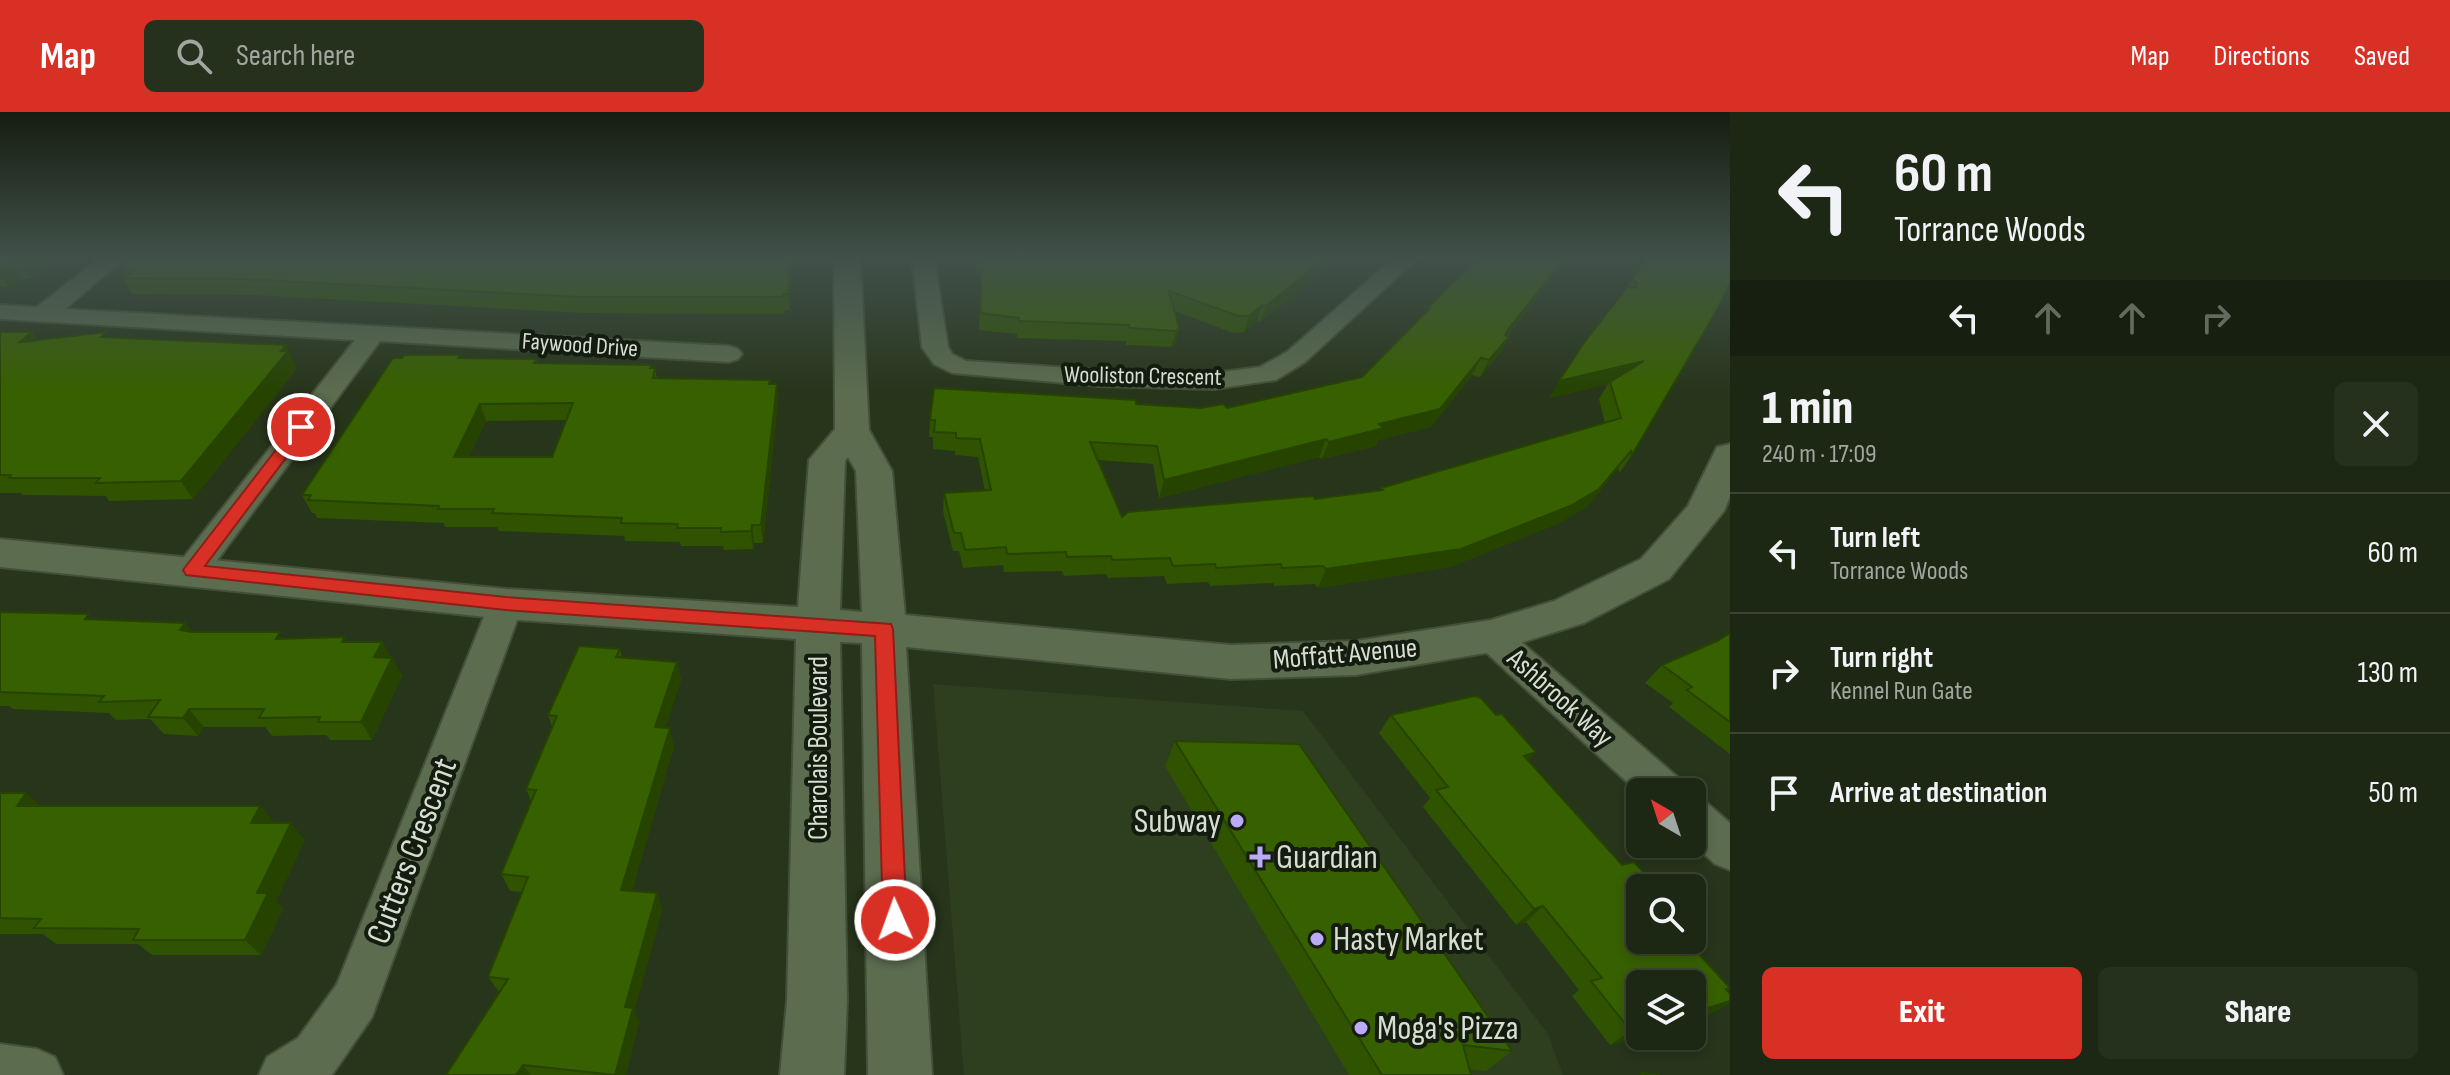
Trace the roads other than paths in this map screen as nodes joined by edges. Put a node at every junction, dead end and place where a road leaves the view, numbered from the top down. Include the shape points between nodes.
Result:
1 (58, 302) edge
2 (848, 302) edge
3 (929, 302) edge
4 (1358, 302) edge
5 (0, 312) edge
6 (42, 315) junction
7 (374, 332) junction
8 (729, 354) dead end
9 (852, 430) junction
10 (1730, 455) edge
11 (0, 553) edge
12 (192, 570) junction
13 (506, 604) junction
14 (818, 626) junction
15 (884, 629) junction
16 (1491, 636) junction
17 (1650, 778) edge
18 (1706, 829) edge
19 (1730, 850) edge
20 (0, 1070) edge
21 (37, 1075) edge
22 (285, 1075) edge
23 (812, 1075) edge
24 (900, 1075) edge

1 - 6 street
2 - 9 street
3 - 4 street, Wooliston Crescent via 935,347 943,359 961,368 1214,381 1267,374 1296,357
5 - 6 street, Faywood Drive
6 - 7 street, Faywood Drive
7 - 8 street, Faywood Drive
7 - 12 street
9 - 14 street, Charolais Boulevard via 827,460
9 - 15 street via 874,471
10 - 16 street, Moffatt Avenue via 1705,511 1655,569 1569,612
11 - 12 street, Moffatt Avenue
12 - 13 street, Moffatt Avenue
13 - 14 street, Moffatt Avenue
13 - 22 street, Cutters Crescent via 355,1000 316,1056
14 - 15 street, Moffatt Avenue
14 - 23 street, Charolais Boulevard via 817,1001
15 - 16 street, Moffatt Avenue via 1231,662 1356,658
15 - 24 street
16 - 17 street, Ashbrook Way
18 - 19 street
20 - 21 street

